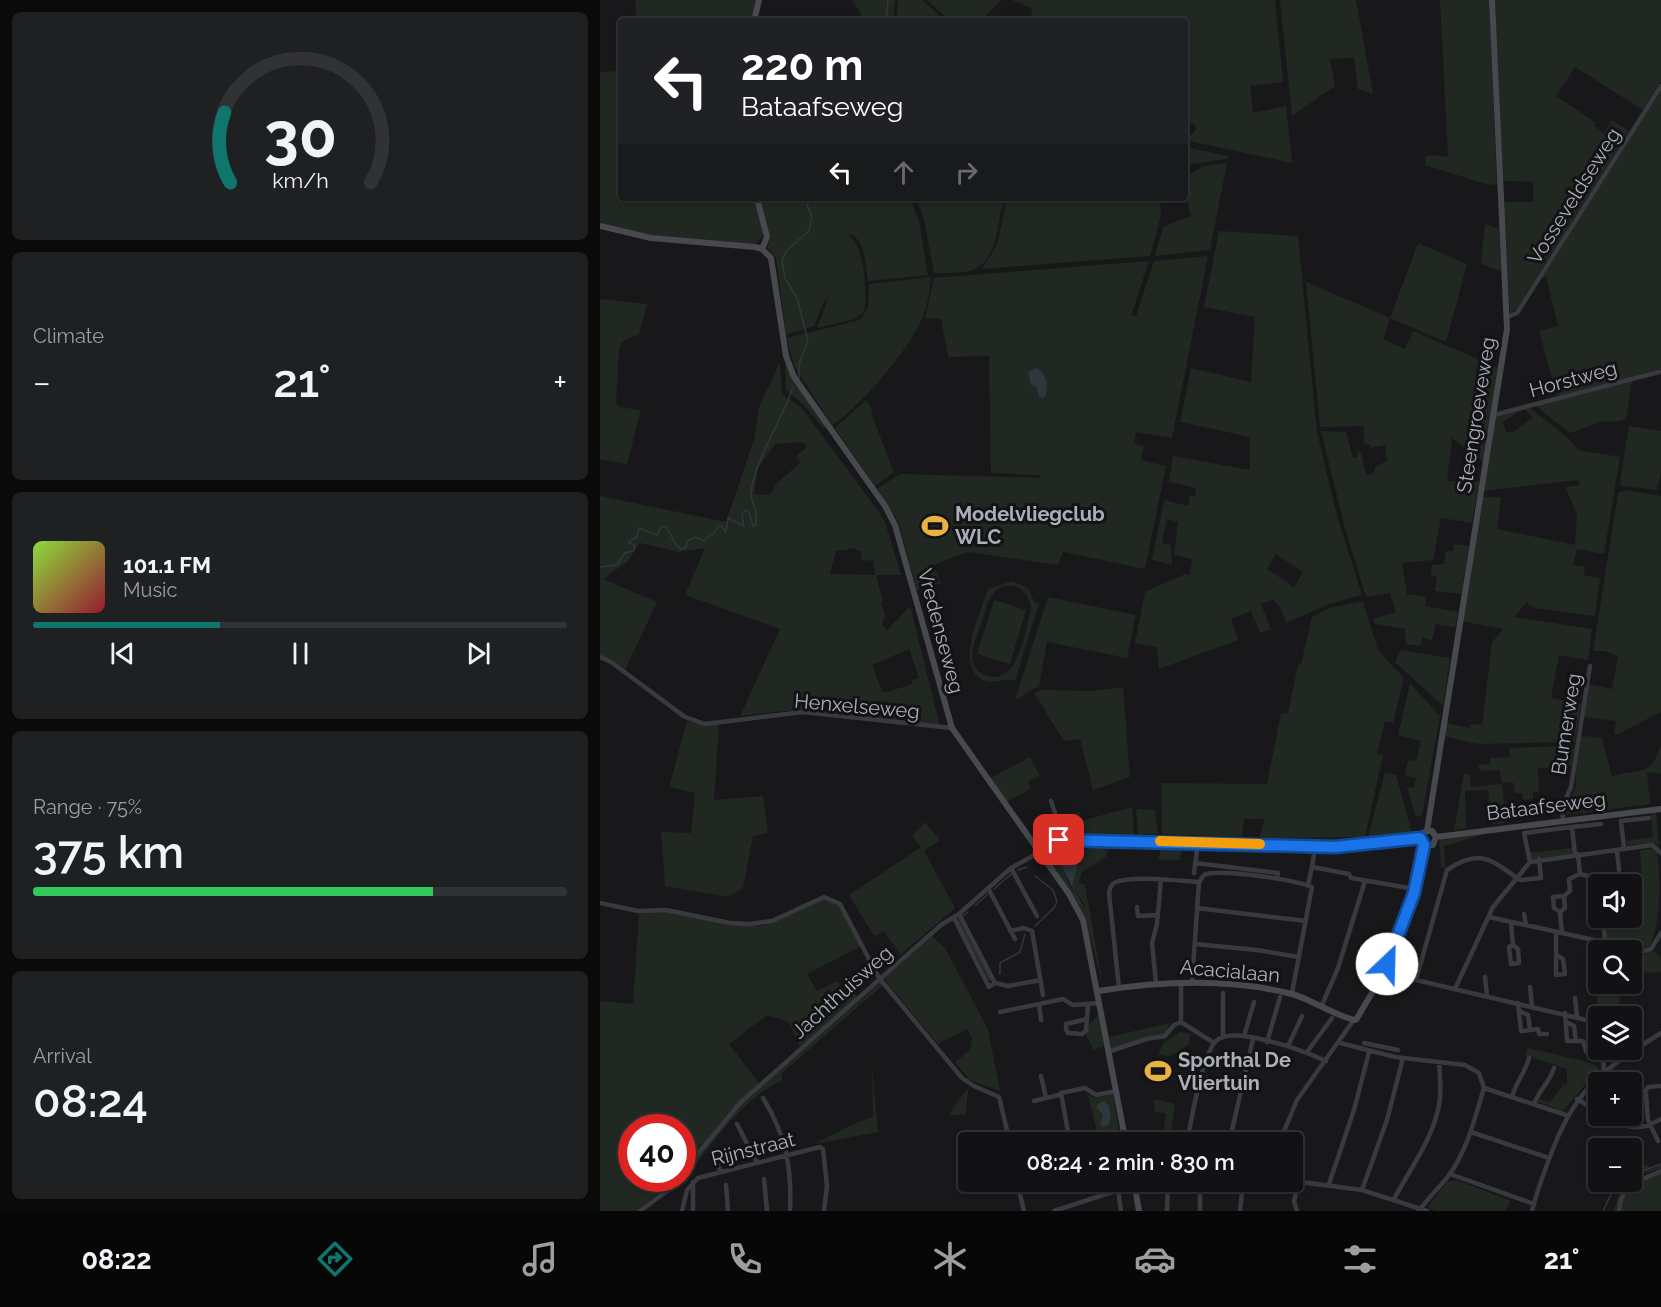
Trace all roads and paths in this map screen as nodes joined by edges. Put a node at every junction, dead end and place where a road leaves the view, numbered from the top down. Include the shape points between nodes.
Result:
1 (759, 0) edge
2 (1492, 0) edge
3 (755, 18) edge
4 (1661, 86) edge
5 (758, 201) edge
6 (600, 226) edge
7 (762, 249) junction
8 (1507, 317) junction
9 (1659, 372) dead end
10 (1494, 415) junction
11 (600, 657) edge
12 (1590, 666) dead end
13 (952, 728) junction
14 (1052, 801) dead end
15 (1661, 809) edge
16 (1649, 818) dead end
17 (1563, 821) junction
18 (1601, 824) dead end
19 (1049, 827) junction
20 (1572, 827) junction
21 (1427, 831) junction
22 (1042, 834) dead end
23 (1436, 837) junction
24 (1420, 838) junction
25 (1053, 843) junction
26 (1424, 845) junction
27 (1624, 848) junction
28 (1197, 850) dead end
29 (1617, 850) junction
30 (1038, 853) junction
31 (1661, 853) edge
32 (1314, 854) dead end
33 (1576, 854) junction
34 (1539, 859) junction
35 (1530, 862) junction
36 (1196, 863) junction
37 (1224, 866) junction
38 (1312, 867) junction
39 (1011, 868) junction
40 (1619, 870) dead end
41 (1194, 873) dead end
42 (1224, 873) junction
43 (1580, 874) junction
44 (1588, 876) edge
45 (1516, 878) junction
46 (1277, 879) junction
47 (1161, 880) junction
48 (1365, 881) junction
49 (1199, 882) junction
50 (1308, 885) junction
51 (988, 888) junction
52 (1415, 889) junction
53 (1564, 896) junction
54 (600, 903) edge
55 (1137, 907) dead end
56 (1197, 908) junction
57 (1560, 912) junction
58 (959, 914) junction
59 (1158, 915) junction
60 (1524, 915) dead end
61 (1037, 916) dead end
62 (1489, 917) junction
63 (954, 918) junction
64 (1306, 921) junction
65 (1510, 922) junction
66 (1526, 925) junction
67 (1010, 931) junction
68 (1559, 932) junction
69 (1661, 933) edge
70 (1015, 939) dead end
71 (1594, 940) edge
72 (1195, 944) junction
73 (1513, 945) dead end
74 (1642, 951) edge
75 (1558, 956) dead end
76 (1299, 957) junction
77 (1387, 971) junction
78 (1485, 977) dead end
79 (879, 978) junction
80 (1041, 980) junction
81 (1416, 980) junction
82 (1181, 982) junction
83 (1192, 982) junction
84 (995, 983) junction
85 (1156, 983) junction
86 (1119, 987) junction
87 (1530, 987) dead end
88 (1455, 989) junction
89 (1098, 991) junction
90 (1223, 993) dead end
91 (1292, 993) junction
92 (1043, 995) dead end
93 (1487, 996) junction
94 (1280, 997) dead end
95 (1575, 998) dead end
96 (1254, 1002) dead end
97 (1099, 1003) junction
98 (1518, 1003) junction
99 (1039, 1004) junction
100 (1088, 1005) junction
101 (1322, 1005) junction
102 (1532, 1006) junction
103 (1519, 1011) junction
104 (1000, 1012) dead end
105 (1565, 1013) junction
106 (1302, 1016) dead end
107 (1577, 1016) junction
108 (1332, 1018) dead end
109 (1087, 1019) junction
110 (1041, 1020) dead end
111 (1588, 1020) edge
112 (1353, 1021) junction
113 (1181, 1022) junction
114 (1566, 1022) junction
115 (1530, 1030) junction
116 (1661, 1033) edge
117 (1547, 1034) dead end
118 (1244, 1036) junction
119 (1223, 1037) junction
120 (1253, 1039) junction
121 (1576, 1041) junction
122 (1267, 1042) junction
123 (1340, 1042) junction
124 (1214, 1043) junction
125 (1364, 1043) dead end
126 (1642, 1045) edge
127 (1288, 1046) junction
128 (1398, 1050) dead end
129 (1108, 1052) junction
130 (1307, 1052) junction
131 (1369, 1052) junction
132 (1588, 1052) edge
133 (1403, 1058) junction
134 (1529, 1058) dead end
135 (1603, 1060) edge
136 (1620, 1060) edge
137 (1326, 1061) junction
138 (1439, 1062) junction
139 (1554, 1068) dead end
140 (1604, 1072) joint
141 (1041, 1076) dead end
142 (1661, 1086) edge
143 (1484, 1088) junction
144 (1588, 1088) edge
145 (1116, 1091) junction
146 (1642, 1092) edge
147 (1645, 1092) junction
148 (1059, 1095) junction
149 (1512, 1097) junction
150 (764, 1098) dead end
151 (1046, 1098) junction
152 (1577, 1099) junction
153 (1034, 1101) dead end
154 (1534, 1104) junction
155 (1588, 1106) edge
156 (1566, 1115) junction
157 (1661, 1119) edge
158 (737, 1124) dead end
159 (1624, 1126) edge
160 (1650, 1126) junction
161 (1007, 1132) edge
162 (1067, 1132) edge
163 (1124, 1132) edge
164 (1189, 1132) edge
165 (1232, 1132) edge
166 (1284, 1132) edge
167 (1471, 1132) junction
168 (1658, 1141) dead end
169 (711, 1151) dead end
170 (696, 1156) edge
171 (788, 1156) junction
172 (1549, 1158) junction
173 (757, 1163) junction
174 (1661, 1171) edge
175 (721, 1172) junction
176 (1450, 1174) junction
177 (764, 1179) dead end
178 (696, 1181) edge
179 (1303, 1182) edge
180 (1329, 1184) junction
181 (726, 1185) dead end
182 (1362, 1190) junction
183 (666, 1192) edge
184 (686, 1192) edge
185 (693, 1192) edge
186 (1019, 1192) edge
187 (1112, 1192) edge
188 (1118, 1192) edge
189 (1135, 1192) edge
190 (1168, 1192) edge
191 (1200, 1192) edge
192 (1242, 1192) edge
193 (1295, 1192) edge
194 (1394, 1199) junction
195 (1534, 1204) junction
196 (1420, 1209) edge
197 (640, 1211) edge
198 (682, 1211) edge
199 (693, 1211) edge
200 (728, 1211) edge
201 (767, 1211) edge
202 (790, 1211) edge
203 (824, 1211) edge
204 (1024, 1211) edge
205 (1054, 1211) edge
206 (1121, 1211) edge
207 (1139, 1211) edge
208 (1167, 1211) edge
209 (1200, 1211) edge
210 (1240, 1211) edge
211 (1297, 1211) edge
212 (1427, 1211) edge
213 (1532, 1211) edge
214 (1619, 1211) edge

1 - 3 main road
2 - 8 main road, Steengroeveweg
4 - 8 street, Vosseveldseweg via 1517,313
5 - 7 main road via 767,237
6 - 7 main road via 651,238
7 - 13 main road, Vredenseweg via 773,265 786,356 794,378 895,525
8 - 10 main road, Steengroeveweg
9 - 10 street, Horstweg
10 - 21 main road, Steengroeveweg
11 - 13 street, Henxelseweg via 685,717 705,724 803,712
12 - 17 street, Bumerweg via 1571,787 1562,808
13 - 30 main road, Vredenseweg
14 - 19 street via 1056,819
15 - 17 main road, Bataafseweg
16 - 27 street via 1621,821
17 - 23 main road, Bataafseweg
18 - 20 street
19 - 22 street
19 - 25 street
20 - 33 street
20 - 35 street via 1524,833
21 - 23 main road
21 - 24 main road
23 - 26 main road via 1433,845
24 - 25 main road via 1335,847 1068,838
24 - 26 main road
25 - 30 main road
26 - 52 main road
27 - 29 street
27 - 31 street via 1652,845
28 - 36 street
29 - 33 street
29 - 40 street
30 - 39 street, Jachthuisweg
30 - 89 main road, Vredenseweg via 1077,906
32 - 38 street
33 - 34 street
33 - 43 street
34 - 35 street
34 - 45 street via 1541,878
35 - 45 street
36 - 37 street
36 - 41 street
37 - 42 street
37 - 46 street via 1278,873
38 - 48 street
38 - 50 street
39 - 51 street, Jachthuisweg
39 - 61 street
42 - 46 street
42 - 49 street via 1209,873
43 - 44 street
43 - 53 street via 1569,879 1570,891
45 - 62 street
45 - 81 street via 1489,859 1477,858 1448,870
46 - 50 street
47 - 49 street
47 - 59 street
47 - 86 street via 1119,881 1109,890
48 - 52 street
48 - 101 street
49 - 56 street
50 - 64 street via 1313,891
51 - 58 street, Jachthuisweg
51 - 67 street
52 - 77 main road
53 - 57 street via 1565,908
53 - 57 street via 1553,897 1554,908
54 - 79 street via 750,924 772,921 824,897 840,903
55 - 59 street via 1138,916
56 - 64 street
56 - 72 street
57 - 68 street
58 - 63 street, Jachthuisweg
58 - 84 street
59 - 85 street via 1152,943
60 - 66 street
62 - 65 street
62 - 88 street
63 - 79 street, Jachthuisweg
63 - 84 street via 989,987
64 - 76 street
65 - 66 street
65 - 73 street
66 - 68 street
67 - 70 street
67 - 80 street via 1032,931
68 - 71 street
68 - 75 street
69 - 74 street via 1651,949
72 - 76 street
72 - 83 street
76 - 91 street
77 - 81 street
77 - 112 main road
78 - 93 street
79 - 161 street via 968,1083 999,1097
79 - 170 street, Jachthuisweg via 740,1103
80 - 84 street via 1008,986
80 - 92 street
81 - 88 street
82 - 83 main road, Acacialaan
82 - 85 main road, Acacialaan
82 - 113 street
83 - 91 main road, Acacialaan
85 - 86 main road, Acacialaan
86 - 89 main road, Acacialaan
87 - 102 street
88 - 93 street
89 - 97 main road, Vredenseweg
90 - 119 street
91 - 101 main road, Acacialaan
93 - 98 street
94 - 122 street
95 - 107 street
96 - 118 street
97 - 100 street
97 - 129 main road, Vredenseweg
98 - 102 street
98 - 103 street
99 - 100 street via 1063,999 1073,1005
99 - 104 street
99 - 110 street
100 - 109 street
101 - 112 main road, Acacialaan
102 - 105 street
103 - 115 street via 1528,1015
103 - 115 street via 1521,1031
105 - 107 street
105 - 114 street
106 - 127 street
107 - 111 street
108 - 130 street
109 - 109 street via 1082,1034 1068,1033 1066,1024
112 - 123 street
113 - 124 street
113 - 129 street via 1165,1036
114 - 121 street via 1574,1026
114 - 121 street via 1567,1041
115 - 117 street
116 - 126 street
118 - 119 street
118 - 120 street
119 - 124 street
120 - 122 street
120 - 165 street
121 - 132 street via 1583,1041
122 - 127 street
123 - 131 street
123 - 137 street
124 - 164 street via 1204,1068
125 - 128 street
127 - 130 street
129 - 145 main road, Vredenseweg
130 - 137 street
131 - 133 street
131 - 180 street
133 - 138 street
133 - 182 street via 1387,1120
134 - 149 street
135 - 140 street
136 - 140 street
137 - 166 street via 1297,1100
138 - 143 street via 1472,1068 1479,1073
138 - 194 street via 1438,1110
139 - 154 street
141 - 151 street
142 - 147 street via 1648,1087
143 - 149 street
143 - 167 street
144 - 152 street
145 - 148 street via 1096,1095 1085,1088
145 - 163 main road, Vredenseweg
146 - 147 street
147 - 160 street
148 - 151 street
148 - 162 street
149 - 154 street
150 - 171 street via 783,1136
151 - 153 street
152 - 155 street
152 - 156 street
154 - 156 street
156 - 172 street
157 - 160 street
158 - 173 street
159 - 160 street
160 - 168 street
167 - 172 street
167 - 176 street
169 - 175 street
171 - 173 street, Rijnstraat
171 - 202 street
171 - 203 street, Rijnstraat via 822,1148 827,1186
172 - 195 street
173 - 175 street, Rijnstraat
174 - 214 street via 1624,1190
175 - 178 street, Rijnstraat
176 - 195 street
176 - 196 street
177 - 201 street
179 - 180 street
180 - 182 street
181 - 200 street
182 - 194 street
183 - 197 street
184 - 198 street, Rijnstraat
185 - 199 street
186 - 204 street
187 - 205 street
188 - 206 street
189 - 207 main road
190 - 208 street
191 - 209 street
192 - 210 street
193 - 211 street
194 - 196 street
195 - 213 street
196 - 212 street

